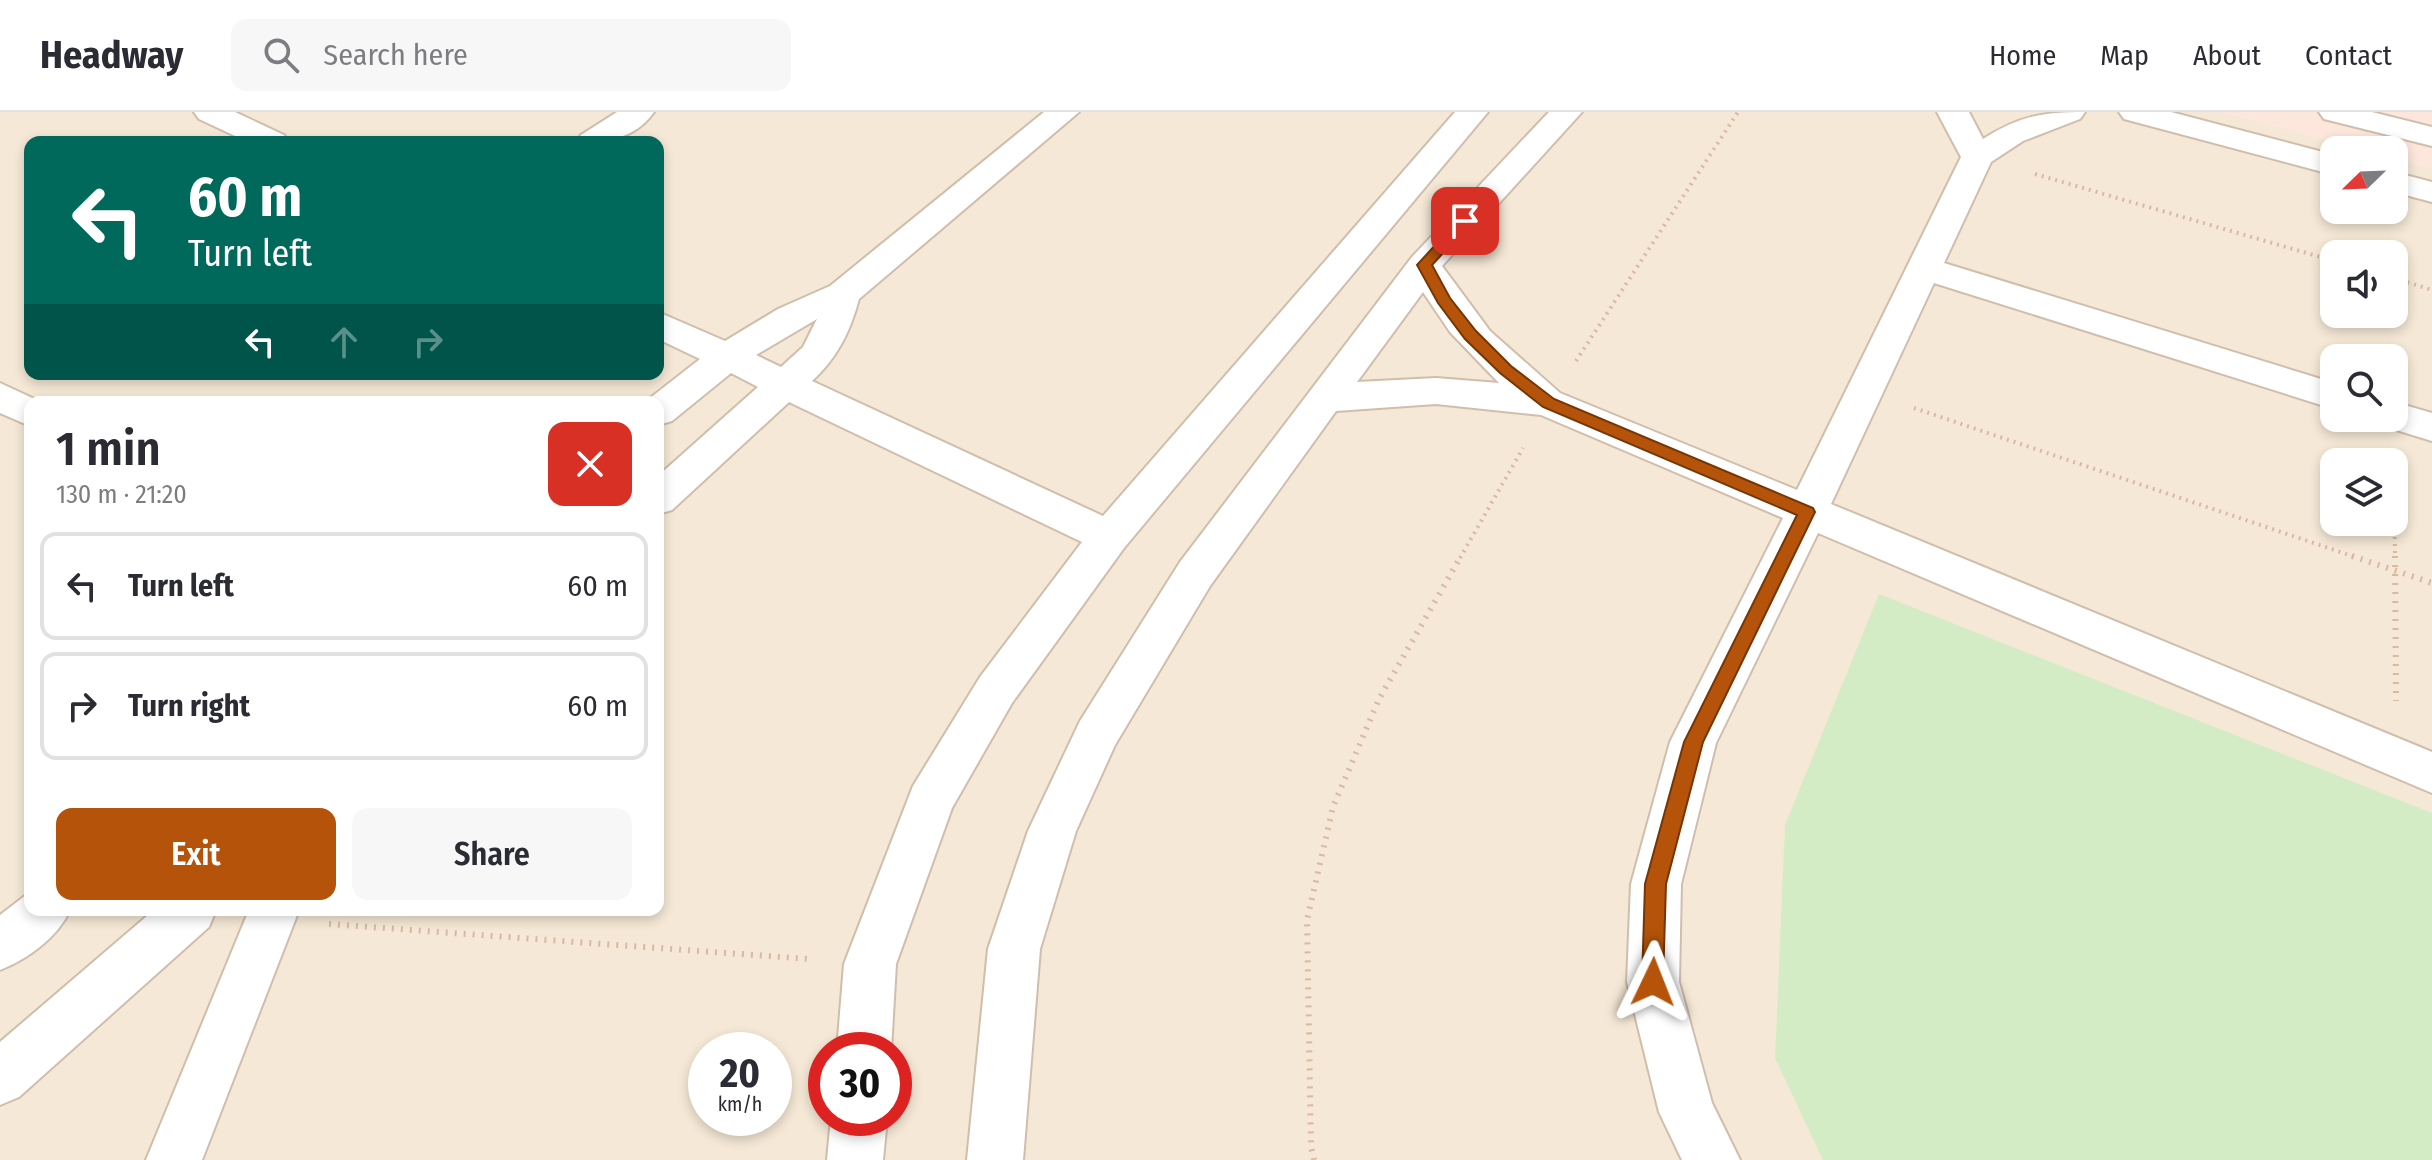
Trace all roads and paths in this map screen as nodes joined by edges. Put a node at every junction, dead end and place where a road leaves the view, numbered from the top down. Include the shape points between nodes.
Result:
1 (210, 112) edge
2 (638, 112) edge
3 (1063, 112) edge
4 (1472, 112) edge
5 (1566, 112) edge
6 (1738, 112) edge
7 (1953, 112) edge
8 (2069, 112) edge
9 (2135, 112) edge
10 (2335, 112) edge
11 (260, 136) edge
12 (601, 136) edge
13 (2432, 137) edge
14 (1977, 157) junction
15 (2320, 161) edge
16 (2408, 186) edge
17 (2432, 192) edge
18 (2320, 257) edge
19 (1424, 265) junction
20 (1923, 268) junction
21 (2408, 282) edge
22 (2432, 290) edge
23 (843, 294) junction
24 (664, 327) edge
25 (726, 356) junction
26 (787, 385) junction
27 (1863, 391) junction
28 (2320, 392) edge
29 (0, 396) edge
30 (1323, 400) junction
31 (1548, 403) junction
32 (664, 407) edge
33 (24, 410) edge
34 (2408, 419) edge
35 (2432, 427) edge
36 (664, 494) edge
37 (1807, 512) junction
38 (2394, 536) edge
39 (1109, 537) junction
40 (2394, 570) junction
41 (2432, 583) edge
42 (2414, 766) edge
43 (38, 916) edge
44 (184, 916) edge
45 (272, 916) edge
46 (284, 916) edge
47 (0, 946) edge
48 (870, 964) junction
49 (865, 1032) edge
50 (0, 1078) edge
51 (857, 1136) edge
52 (174, 1160) edge
53 (855, 1160) edge
54 (995, 1160) edge
55 (1314, 1160) edge
56 (1712, 1160) edge

1 - 11 street
2 - 12 street
3 - 23 street
4 - 39 street
5 - 19 street
6 - 31 path
7 - 14 street
8 - 14 street via 2012,134
9 - 15 street
10 - 13 street
14 - 18 path
14 - 20 street
16 - 17 street
19 - 30 street
19 - 31 street via 1470,335
20 - 27 street
20 - 28 street
21 - 22 path
23 - 25 street via 798,311
23 - 26 street via 817,355
24 - 25 street
25 - 26 street
25 - 32 street
26 - 36 street
26 - 39 street
27 - 37 street
27 - 40 path
29 - 33 street
30 - 31 street via 1434,389
30 - 54 street via 1195,574 1096,735 1052,831 1014,949
31 - 37 street
31 - 55 path via 1379,699 1333,807 1307,920
34 - 35 street
37 - 42 street
37 - 56 street via 1693,742 1656,884 1653,982 1687,1112
38 - 40 path
39 - 48 street via 996,690 930,801
40 - 41 path
40 - 42 path
43 - 47 street
44 - 50 street
45 - 52 street
46 - 48 path
48 - 49 street
51 - 53 street

